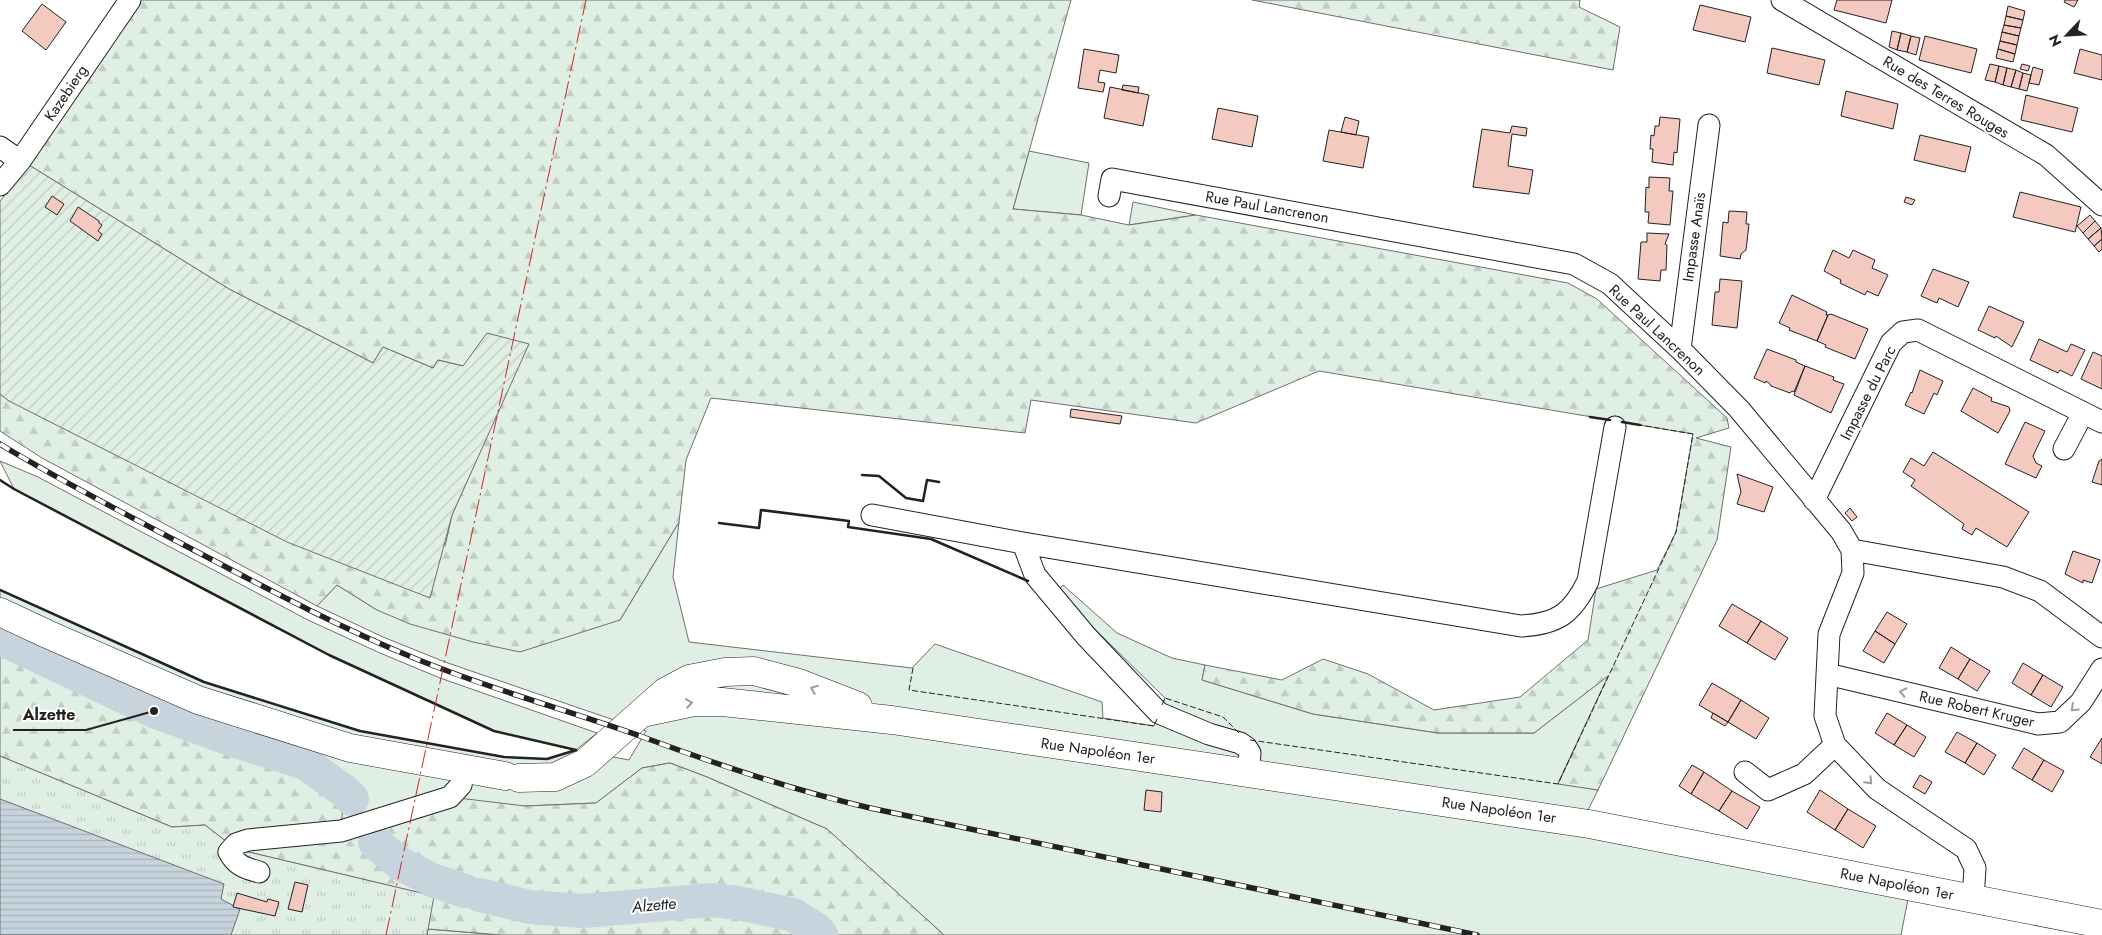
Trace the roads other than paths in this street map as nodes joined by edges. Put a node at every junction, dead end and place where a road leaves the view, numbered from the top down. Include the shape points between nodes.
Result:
1 (130, 0) edge
2 (1782, 0) edge
3 (1709, 125) dead end
4 (0, 147) edge
5 (20, 161) junction
6 (0, 185) edge
7 (1109, 196) dead end
8 (2102, 205) edge
9 (1680, 349) junction
10 (2083, 413) junction
11 (2102, 422) edge
12 (1615, 427) dead end
13 (2064, 449) dead end
14 (1814, 500) junction
15 (872, 515) dead end
16 (1023, 543) junction
17 (1852, 550) junction
18 (0, 612) edge
19 (2102, 637) edge
20 (2102, 669) edge
21 (1827, 674) junction
22 (1836, 745) junction
23 (464, 770) junction
24 (1745, 772) dead end
25 (1248, 773) junction
26 (259, 872) dead end
27 (1973, 899) junction
28 (2102, 924) edge

1 - 5 street, Kazebierg
2 - 8 street, Rue des Terres Rouges via 2046,156
3 - 9 street, Impasse Anaïs
4 - 5 street
5 - 6 street, Kazebierg
7 - 9 street, Rue Paul Lancrenon via 1112,178 1574,264 1610,284
9 - 14 street, Rue Paul Lancrenon via 1738,409
10 - 11 street, Impasse du Parc
10 - 13 street
10 - 14 street, Impasse du Parc via 1918,330 1903,332 1891,343
12 - 16 street via 1588,581 1578,600 1563,616 1543,625 1520,626
14 - 17 street, Rue Paul Lancrenon via 1841,531
15 - 16 street
16 - 25 street via 1035,575 1086,636 1159,713 1246,747 1250,753
17 - 19 street via 2003,578 2040,591
17 - 21 street via 1853,573 1830,634
18 - 23 main road, Rue Napoléon 1er via 198,700 350,748
20 -> 21 street, Rue Robert Kruger via 2081,702 2060,722 2038,724
21 - 22 street via 1825,716
22 - 24 street via 1804,774 1768,790
22 -> 27 street via 1877,789 1966,849 1975,868
23 - 25 main road, Rue Napoléon 1er via 512,777 555,777 585,763 665,692 689,679 725,672 754,671 799,683 892,720
23 - 26 street via 461,785 450,798 341,831 236,844 229,852 234,861
25 - 27 main road, Rue Napoléon 1er via 1599,826
27 - 28 main road, Rue Napoléon 1er

